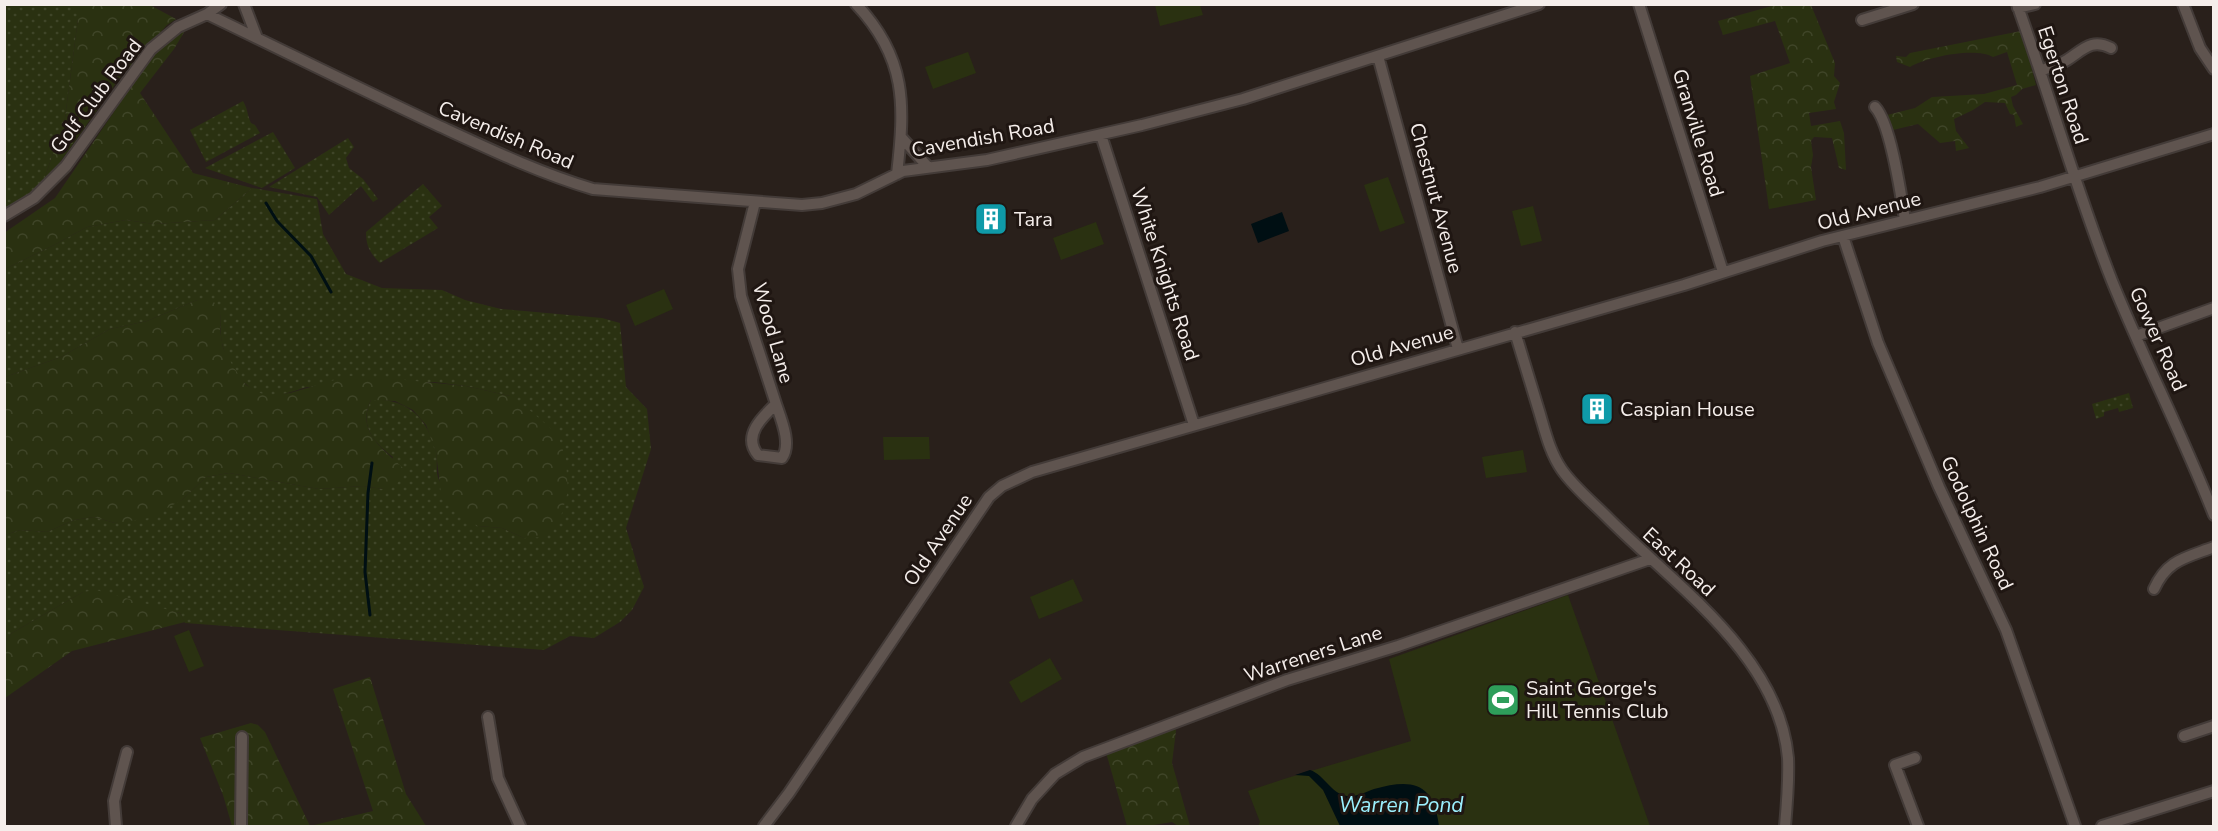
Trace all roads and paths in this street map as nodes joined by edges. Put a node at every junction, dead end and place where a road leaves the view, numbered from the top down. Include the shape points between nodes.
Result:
1 (220, 4) edge
2 (244, 4) edge
3 (856, 4) edge
4 (1539, 4) edge
5 (1639, 4) edge
6 (1913, 4) edge
7 (2035, 4) edge
8 (2183, 4) edge
9 (2018, 6) edge
10 (207, 14) junction
11 (1862, 20) dead end
12 (257, 38) junction
13 (2111, 48) dead end
14 (1378, 56) junction
15 (2214, 69) edge
16 (2040, 71) junction
17 (1875, 107) dead end
18 (2214, 134) edge
19 (1101, 135) junction
20 (901, 137) junction
21 (928, 167) junction
22 (897, 174) junction
23 (2074, 177) junction
24 (755, 202) junction
25 (4, 216) edge
26 (1905, 220) junction
27 (1843, 236) junction
28 (1723, 272) junction
29 (2214, 308) edge
30 (1515, 332) junction
31 (2136, 336) junction
32 (1458, 349) junction
33 (776, 404) junction
34 (1194, 425) junction
35 (2210, 498) edge
36 (2214, 515) edge
37 (2214, 547) edge
38 (1650, 559) junction
39 (2154, 589) dead end
40 (488, 717) dead end
41 (2214, 726) edge
42 (2184, 736) dead end
43 (242, 737) dead end
44 (127, 752) dead end
45 (1915, 758) dead end
46 (2214, 791) edge
47 (116, 826) edge
48 (241, 826) edge
49 (520, 826) edge
50 (764, 826) edge
51 (1016, 826) edge
52 (1785, 826) edge
53 (1918, 826) edge
54 (2075, 826) edge
55 (2102, 826) edge

1 - 10 street, Golf Club Road
2 - 12 street
3 - 20 street via 870,19 893,59 901,100
4 - 14 street, Cavendish Road
5 - 28 street, Granville Road
6 - 11 street
7 - 9 street
8 - 15 street via 2200,48
9 - 16 street, Egerton Road
10 - 12 street, Cavendish Road
10 - 25 street, Golf Club Road via 178,27 151,49 66,166 34,198
12 - 24 street, Cavendish Road via 513,160 572,183 593,189
13 - 16 street via 2103,44 2084,47
14 - 19 street, Cavendish Road via 1243,99
14 - 32 street, Chestnut Avenue
16 - 23 street, Egerton Road
17 - 26 street via 1888,138
18 - 23 street, Old Avenue
19 - 21 street, Cavendish Road via 987,160
19 - 34 street, White Knights Road
20 - 21 street
20 - 22 street
21 - 22 street, Cavendish Road
22 - 24 street, Cavendish Road via 856,194 822,203
23 - 26 street, Old Avenue
23 - 31 street, Gower Road
24 - 33 street, Wood Lane via 738,269 741,296
26 - 27 street, Old Avenue
27 - 28 street, Old Avenue
27 - 54 street, Godolphin Road via 1878,343 2025,678
28 - 30 street, Old Avenue
29 - 31 street
30 - 32 street, Old Avenue
30 - 38 street, East Road via 1550,446 1561,468
31 - 35 street, Gower Road
32 - 34 street, Old Avenue
33 - 33 street, Wood Lane via 757,423 753,445 758,455 782,459 786,454 785,434
34 - 50 street, Old Avenue via 1032,472 989,497
35 - 36 street, Gower Road
37 - 39 street via 2168,567
38 - 51 street, Warreners Lane via 1287,680 1083,757 1054,774 1032,799
38 - 52 street, East Road via 1725,631 1770,694 1788,757
40 - 49 street via 498,778
41 - 42 street
43 - 48 street
44 - 47 street via 114,801
45 - 53 street via 1895,765
46 - 55 street

